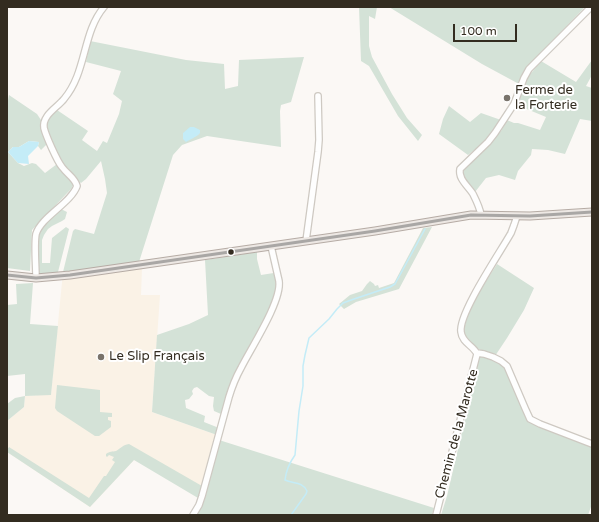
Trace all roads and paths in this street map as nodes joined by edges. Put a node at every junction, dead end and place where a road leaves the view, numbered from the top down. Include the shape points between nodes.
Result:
1 (104, 7) edge
2 (591, 7) edge
3 (318, 96) dead end
4 (592, 212) edge
5 (481, 214) junction
6 (517, 216) junction
7 (306, 241) junction
8 (271, 246) junction
9 (7, 275) edge
10 (36, 278) junction
11 (477, 353) junction
12 (592, 444) edge
13 (193, 515) edge
14 (436, 515) edge

1 - 10 street via 92,27 74,85 45,122 45,130 58,161 77,186 38,231
2 - 5 street via 529,69 514,104 495,133 460,169 461,177 472,192
3 - 7 street via 319,140
4 - 6 main road
5 - 6 main road
5 - 7 main road
6 - 11 street, Chemin de la Marotte via 511,233 462,323 462,338
7 - 8 main road
8 - 10 main road
8 - 13 street via 280,285 277,298 231,390 199,506
9 - 10 main road
11 - 12 street, Chemin de la Marotte via 493,357 507,366 530,419
11 - 14 street, Chemin de la Marotte

